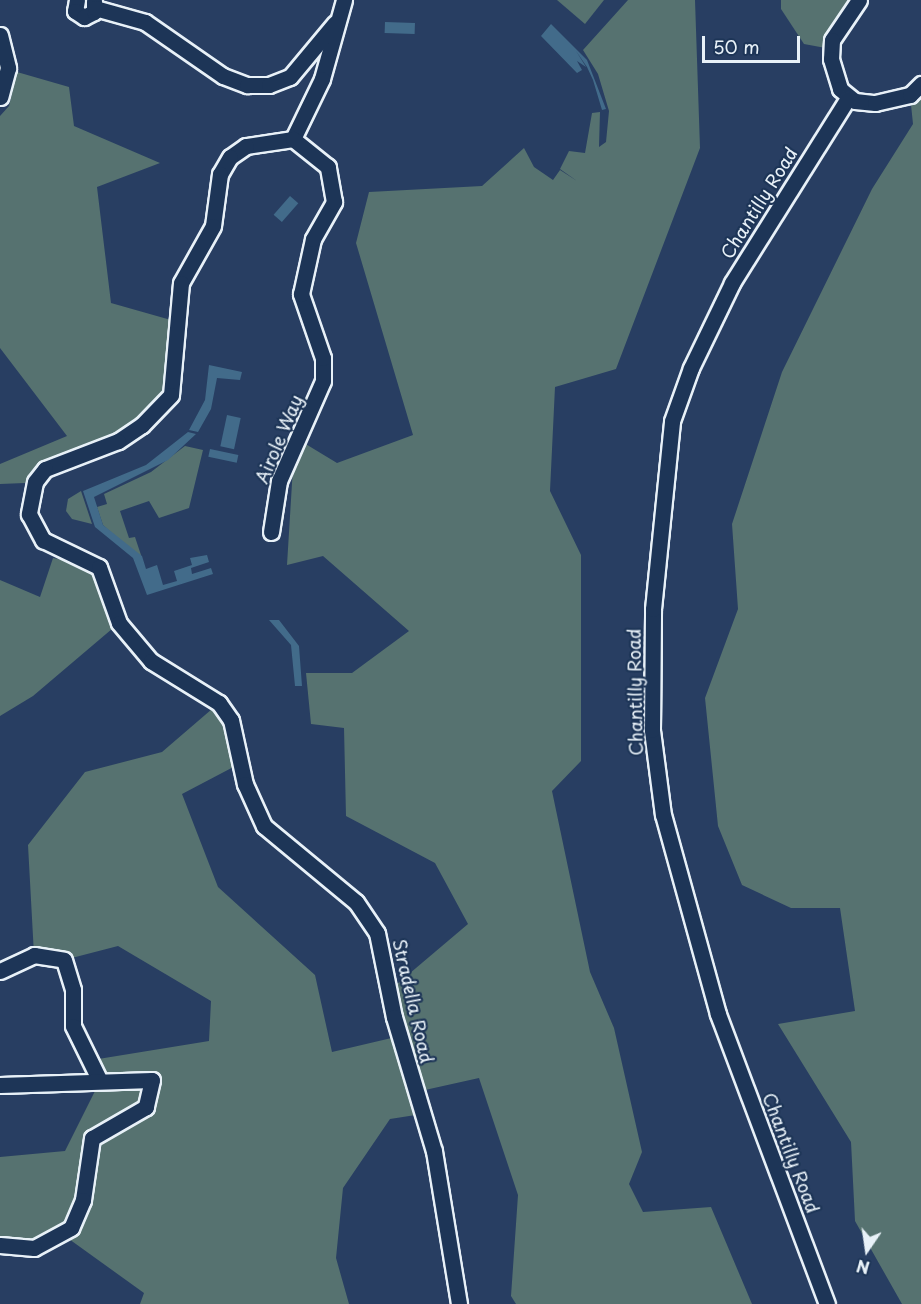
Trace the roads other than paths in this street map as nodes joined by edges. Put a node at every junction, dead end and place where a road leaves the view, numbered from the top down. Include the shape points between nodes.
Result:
1 (77, 0) edge
2 (344, 0) edge
3 (859, 0) edge
4 (94, 4) edge
5 (338, 18) junction
6 (0, 35) edge
7 (921, 84) edge
8 (0, 97) edge
9 (848, 98) junction
10 (292, 139) junction
11 (271, 532) dead end
12 (0, 971) edge
13 (100, 1081) junction
14 (0, 1085) edge
15 (0, 1245) edge
16 (459, 1304) edge
17 (827, 1304) edge

1 - 4 street via 80,16
2 - 5 street
3 - 9 street via 838,25 831,49 836,81
4 - 5 street via 145,22 223,76 247,86 290,77
5 - 10 street via 322,80
6 - 8 street via 8,68
7 - 9 street via 888,101
9 - 17 street, Chantilly Road via 732,283 691,368 672,421 653,609 652,730 663,815 718,1014
10 - 11 street, Airole Way via 328,167 334,202 313,239 301,294 323,358 323,381 279,482
10 - 16 street, Stradella Road via 246,146 230,157 220,174 213,226 180,283 178,363 171,395 142,425 118,441 45,469 35,482 29,514 50,545 99,567 119,623 151,662 219,703 231,720 245,784 264,826 356,902 377,933 394,1017 434,1151
12 - 13 street via 34,955 64,960 73,990 73,1026
13 - 14 street
13 - 15 street via 152,1080 151,1101 92,1138 83,1200 70,1227 34,1248

